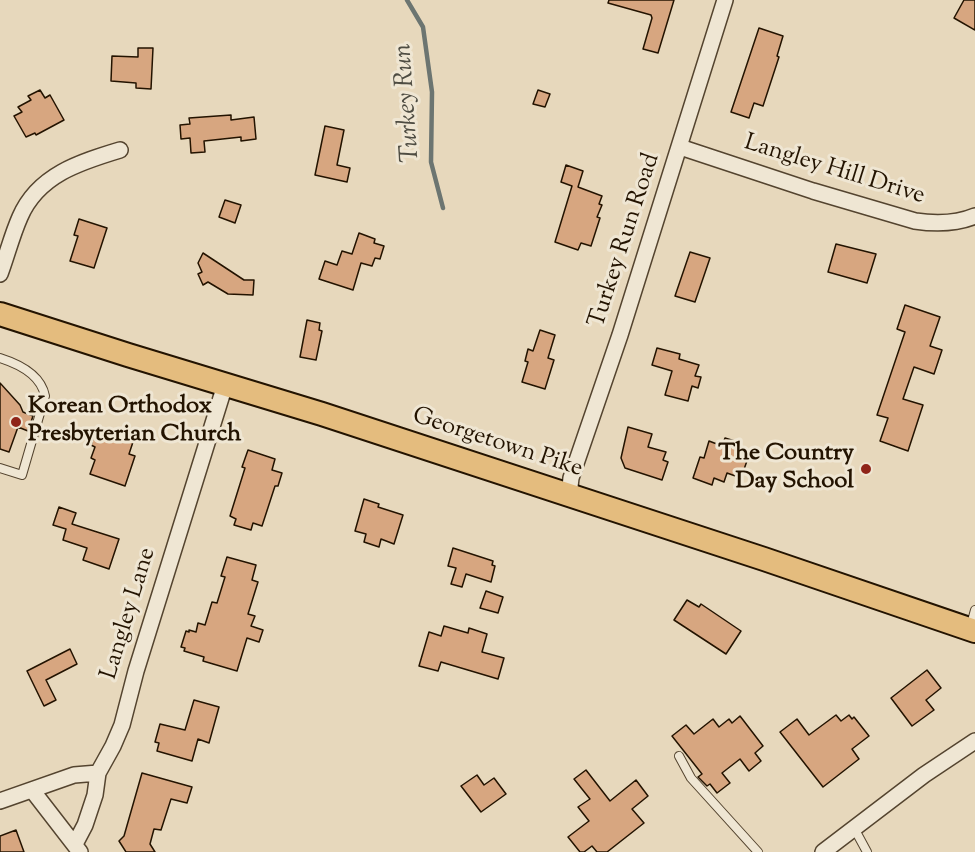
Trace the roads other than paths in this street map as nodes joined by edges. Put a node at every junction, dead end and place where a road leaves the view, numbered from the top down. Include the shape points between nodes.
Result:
1 (725, 0) edge
2 (680, 147) junction
3 (120, 150) dead end
4 (975, 216) edge
5 (0, 274) edge
6 (0, 314) edge
7 (0, 358) edge
8 (225, 385) junction
9 (0, 468) edge
10 (569, 495) junction
11 (973, 623) edge
12 (975, 741) edge
13 (680, 756) dead end
14 (98, 773) junction
15 (32, 790) junction
16 (0, 801) edge
17 (854, 828) junction
18 (77, 848) edge
19 (758, 852) edge
20 (823, 852) edge
21 (867, 852) edge

1 - 2 street, Turkey Run Road
2 - 4 street, Langley Hill Drive via 915,221 956,222
2 - 10 street, Turkey Run Road
3 - 5 street via 73,165 42,185 21,214
6 - 8 main road, Georgetown Pike
7 - 9 lane via 34,375 45,396 22,475
8 - 10 main road, Georgetown Pike
8 - 14 street, Langley Lane via 122,725
10 - 11 main road, Georgetown Pike
12 - 17 street
13 - 19 lane via 691,778
14 - 15 street via 74,775
14 - 18 street, Langley Lane via 95,795
15 - 16 street
15 - 18 street
17 - 20 street
17 - 21 lane

